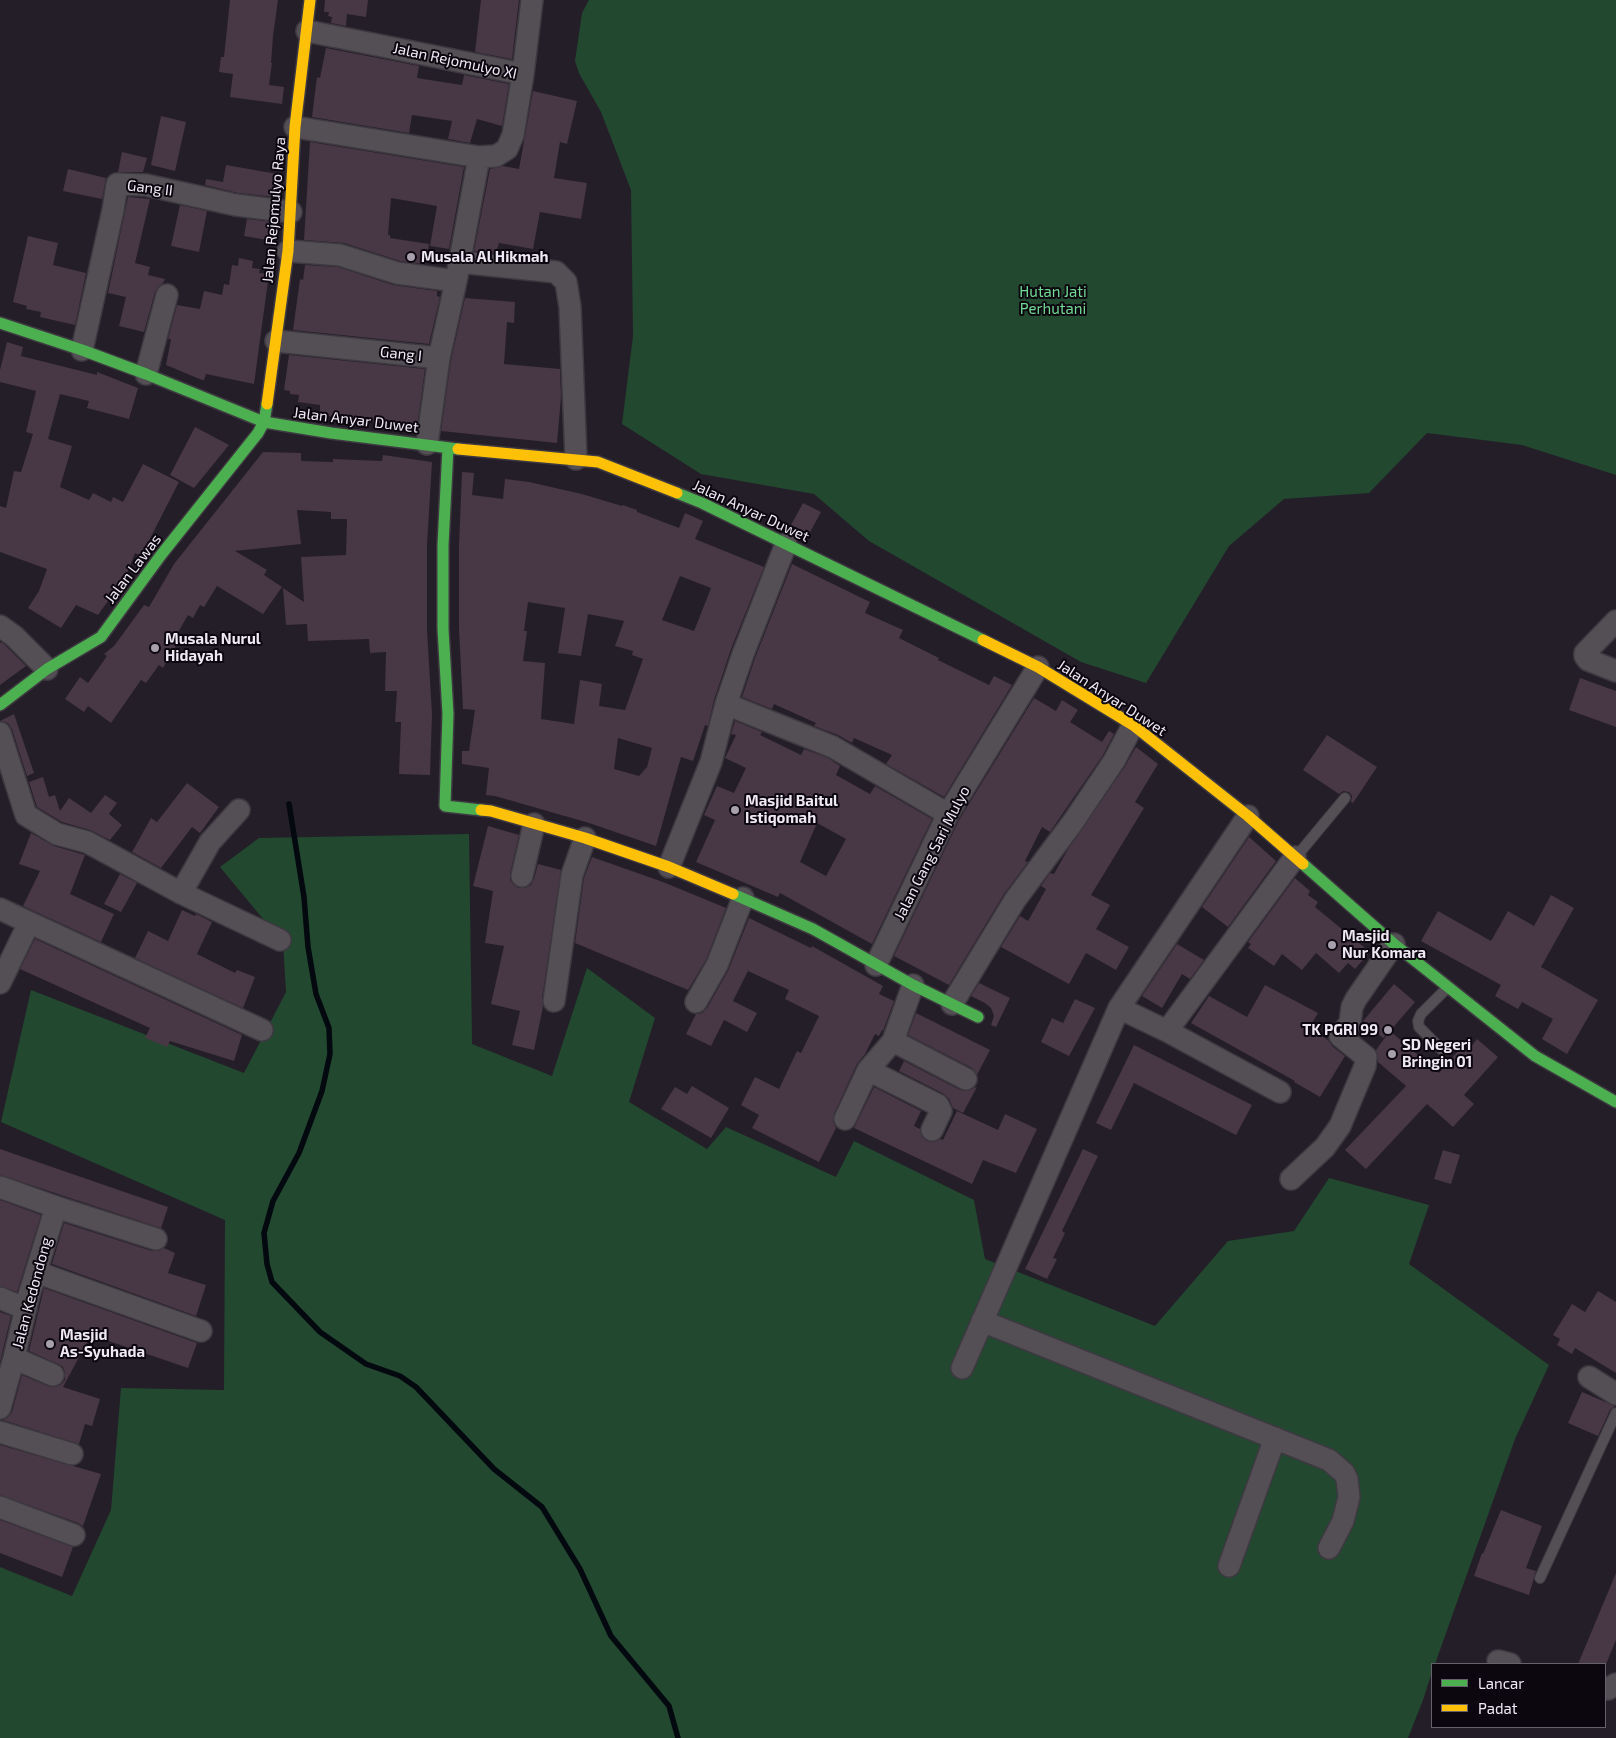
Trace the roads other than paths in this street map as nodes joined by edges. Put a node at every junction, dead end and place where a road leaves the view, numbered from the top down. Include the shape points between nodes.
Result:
1 (310, 0) edge
2 (532, 0) edge
3 (306, 31) junction
4 (523, 74) junction
5 (295, 127) junction
6 (479, 157) junction
7 (291, 212) junction
8 (288, 251) junction
9 (457, 272) junction
10 (167, 294) dead end
11 (0, 323) edge
12 (276, 341) junction
13 (82, 350) junction
14 (439, 358) junction
15 (146, 374) junction
16 (264, 422) junction
17 (427, 444) junction
18 (448, 448) junction
19 (576, 460) junction
20 (786, 544) junction
21 (1616, 620) edge
22 (0, 626) edge
23 (1038, 667) junction
24 (47, 669) junction
25 (1616, 671) edge
26 (0, 704) edge
27 (726, 704) junction
28 (1133, 725) junction
29 (0, 733) edge
30 (1345, 798) dead end
31 (239, 810) dead end
32 (948, 814) junction
33 (1248, 816) junction
34 (534, 824) junction
35 (585, 838) junction
36 (1295, 857) junction
37 (669, 867) junction
38 (522, 876) dead end
39 (181, 893) junction
40 (743, 898) junction
41 (0, 909) edge
42 (29, 923) junction
43 (280, 940) dead end
44 (1394, 944) junction
45 (876, 965) junction
46 (0, 983) edge
47 (913, 985) junction
48 (1448, 987) junction
49 (554, 1001) dead end
50 (696, 1002) dead end
51 (952, 1004) junction
52 (1119, 1008) junction
53 (978, 1016) dead end
54 (262, 1030) dead end
55 (1167, 1031) junction
56 (893, 1041) junction
57 (1442, 1050) dead end
58 (868, 1070) junction
59 (966, 1079) dead end
60 (1280, 1092) dead end
61 (1616, 1102) edge
62 (845, 1119) dead end
63 (932, 1130) dead end
64 (1291, 1179) dead end
65 (0, 1186) edge
66 (56, 1207) junction
67 (156, 1239) dead end
68 (36, 1272) junction
69 (0, 1298) edge
70 (26, 1309) junction
71 (982, 1321) junction
72 (201, 1330) dead end
73 (14, 1358) junction
74 (962, 1368) dead end
75 (53, 1375) dead end
76 (1589, 1377) dead end
77 (1616, 1394) edge
78 (0, 1408) edge
79 (1616, 1413) edge
80 (0, 1432) edge
81 (1275, 1438) junction
82 (72, 1454) dead end
83 (0, 1507) edge
84 (74, 1535) dead end
85 (1329, 1548) dead end
86 (1229, 1566) dead end
87 (1540, 1578) dead end

1 - 3 street, Jalan Rejomulyo Raya
2 - 4 street
3 - 4 street, Jalan Rejomulyo XI
3 - 5 street, Jalan Rejomulyo Raya
4 - 6 street, Jalan Rejomulyo XI via 513,135 506,149 496,156
5 - 6 street, Jalan Rejomulyo XI
5 - 7 street, Jalan Rejomulyo Raya
6 - 9 street
7 - 8 street, Jalan Rejomulyo Raya
7 - 13 street, Gang II via 236,205 146,185 117,184
8 - 9 street via 340,255 397,273
8 - 12 street, Jalan Rejomulyo Raya
9 - 14 street
9 - 19 street via 556,272 566,282 570,307
10 - 15 street
11 - 13 street, Jalan Anyar Duwet
12 - 14 street, Gang I
12 - 16 street, Jalan Rejomulyo Raya
13 - 15 street, Jalan Anyar Duwet
14 - 17 street, Gang I
15 - 16 street, Jalan Anyar Duwet
16 - 17 street, Jalan Anyar Duwet
16 - 24 street, Jalan Lawas via 101,637
17 - 18 street, Jalan Anyar Duwet
18 - 19 street, Jalan Anyar Duwet
18 - 34 street via 443,545 448,714 445,806 491,811
19 - 20 street, Jalan Anyar Duwet via 598,462 702,503
20 - 23 street, Jalan Anyar Duwet
20 - 27 street
21 - 25 street via 1585,653 1588,660
22 - 24 street
23 - 28 street, Jalan Anyar Duwet
23 - 32 street, Jalan Gang Sari Mulyo
24 - 26 street, Jalan Lawas
27 - 32 street via 833,747
27 - 37 street via 711,762
28 - 33 street, Jalan Anyar Duwet
28 - 51 street via 1109,768 1016,900
29 - 39 street via 26,815 57,834 87,842
30 - 36 lane
31 - 39 street via 210,842
32 - 45 street, Jalan Gang Sari Mulyo
33 - 36 street, Jalan Anyar Duwet
33 - 52 street
34 - 35 street
34 - 38 street
35 - 37 street
35 - 49 street via 572,875
36 - 44 street, Jalan Anyar Duwet
36 - 55 street
37 - 40 street
39 - 43 street
40 - 45 street via 813,929
40 - 50 street via 717,965
41 - 42 street
42 - 46 street
42 - 54 street
44 - 48 street, Jalan Anyar Duwet
44 - 64 street via 1356,999 1350,1023 1340,1036 1366,1057 1340,1126 1325,1147
45 - 47 street
47 - 51 street
47 - 56 street
48 - 57 lane via 1418,1021 1419,1027
48 - 61 street, Jalan Anyar Duwet via 1535,1056
51 - 53 street
52 - 55 street
52 - 71 street
55 - 60 street
56 - 58 street
56 - 59 street
58 - 62 street
58 - 63 street via 938,1105 941,1111
65 - 66 street
66 - 67 street
66 - 68 street, Jalan Kedondong
68 - 70 street, Jalan Kedondong
68 - 72 street
69 - 70 street
70 - 73 street, Jalan Kedondong
71 - 74 street
71 - 81 street
73 - 75 street
73 - 78 street, Jalan Kedondong
76 - 77 street
79 - 87 lane
80 - 82 street
81 - 85 street via 1330,1460 1347,1479 1347,1509
81 - 86 street
83 - 84 street

